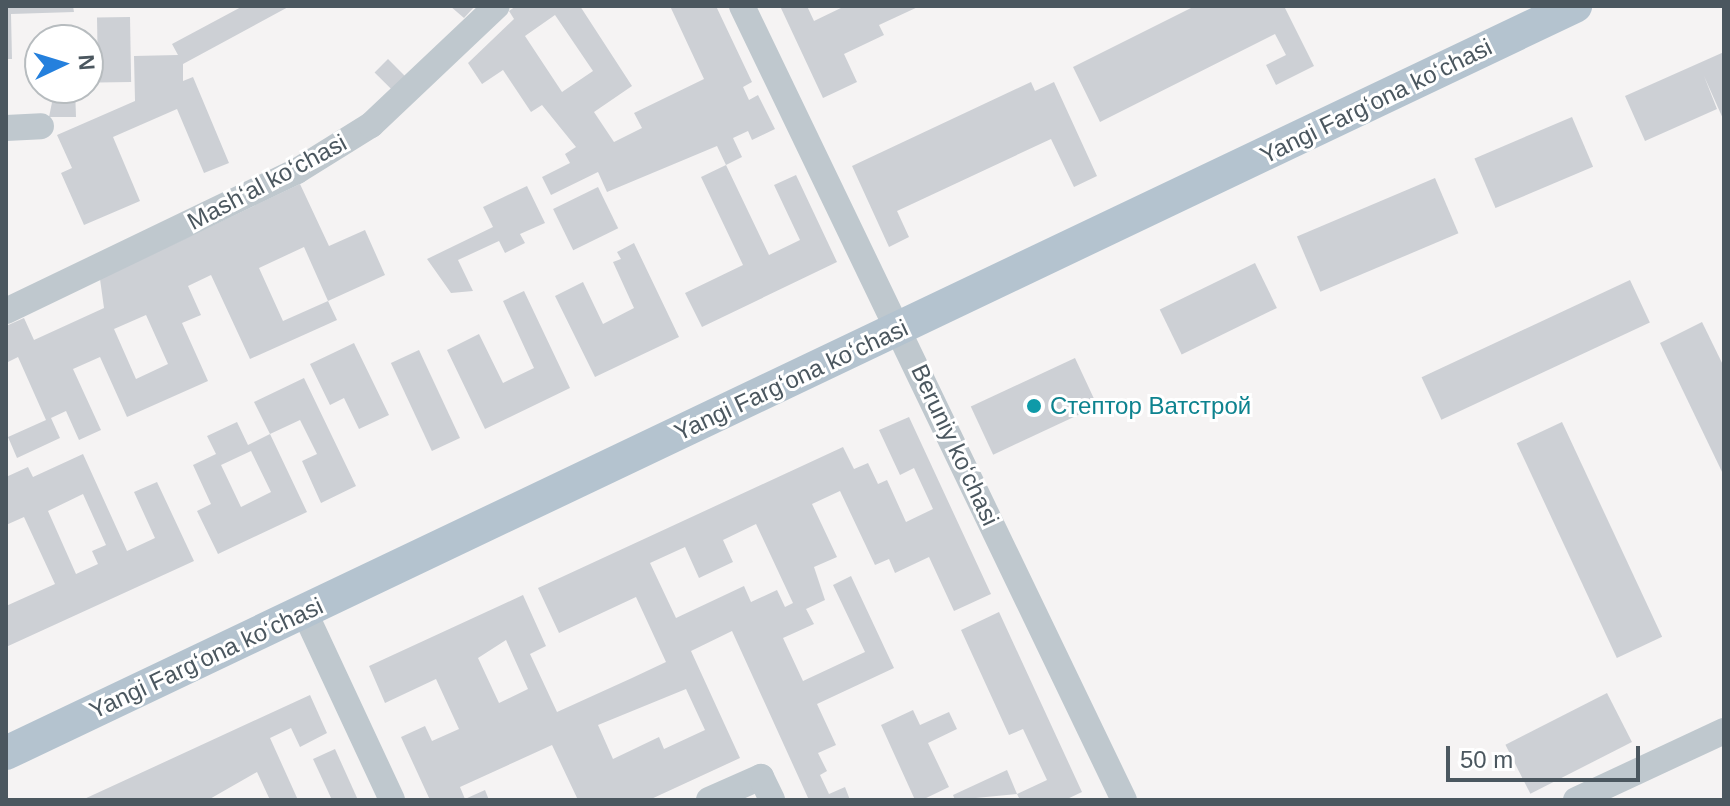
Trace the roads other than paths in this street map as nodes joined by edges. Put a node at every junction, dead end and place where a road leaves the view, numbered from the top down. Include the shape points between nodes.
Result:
1 (497, 6) edge
2 (742, 6) edge
3 (1575, 6) edge
4 (41, 126) dead end
5 (6, 128) edge
6 (6, 311) edge
7 (900, 329) junction
8 (304, 611) junction
9 (1724, 731) edge
10 (6, 753) edge
11 (392, 800) edge
12 (709, 800) edge
13 (772, 800) edge
14 (1124, 800) edge
15 (1576, 800) edge

1 - 6 street, Mashʻal koʻchasi via 371,125 297,171
2 - 7 street, Beruniy koʻchasi
3 - 7 main road, Yangi Fargʻona koʻchasi
4 - 5 street
7 - 8 main road, Yangi Fargʻona koʻchasi
7 - 14 street, Beruniy koʻchasi
8 - 10 main road, Yangi Fargʻona koʻchasi
8 - 11 street
9 - 15 street
12 - 13 street via 761,777

